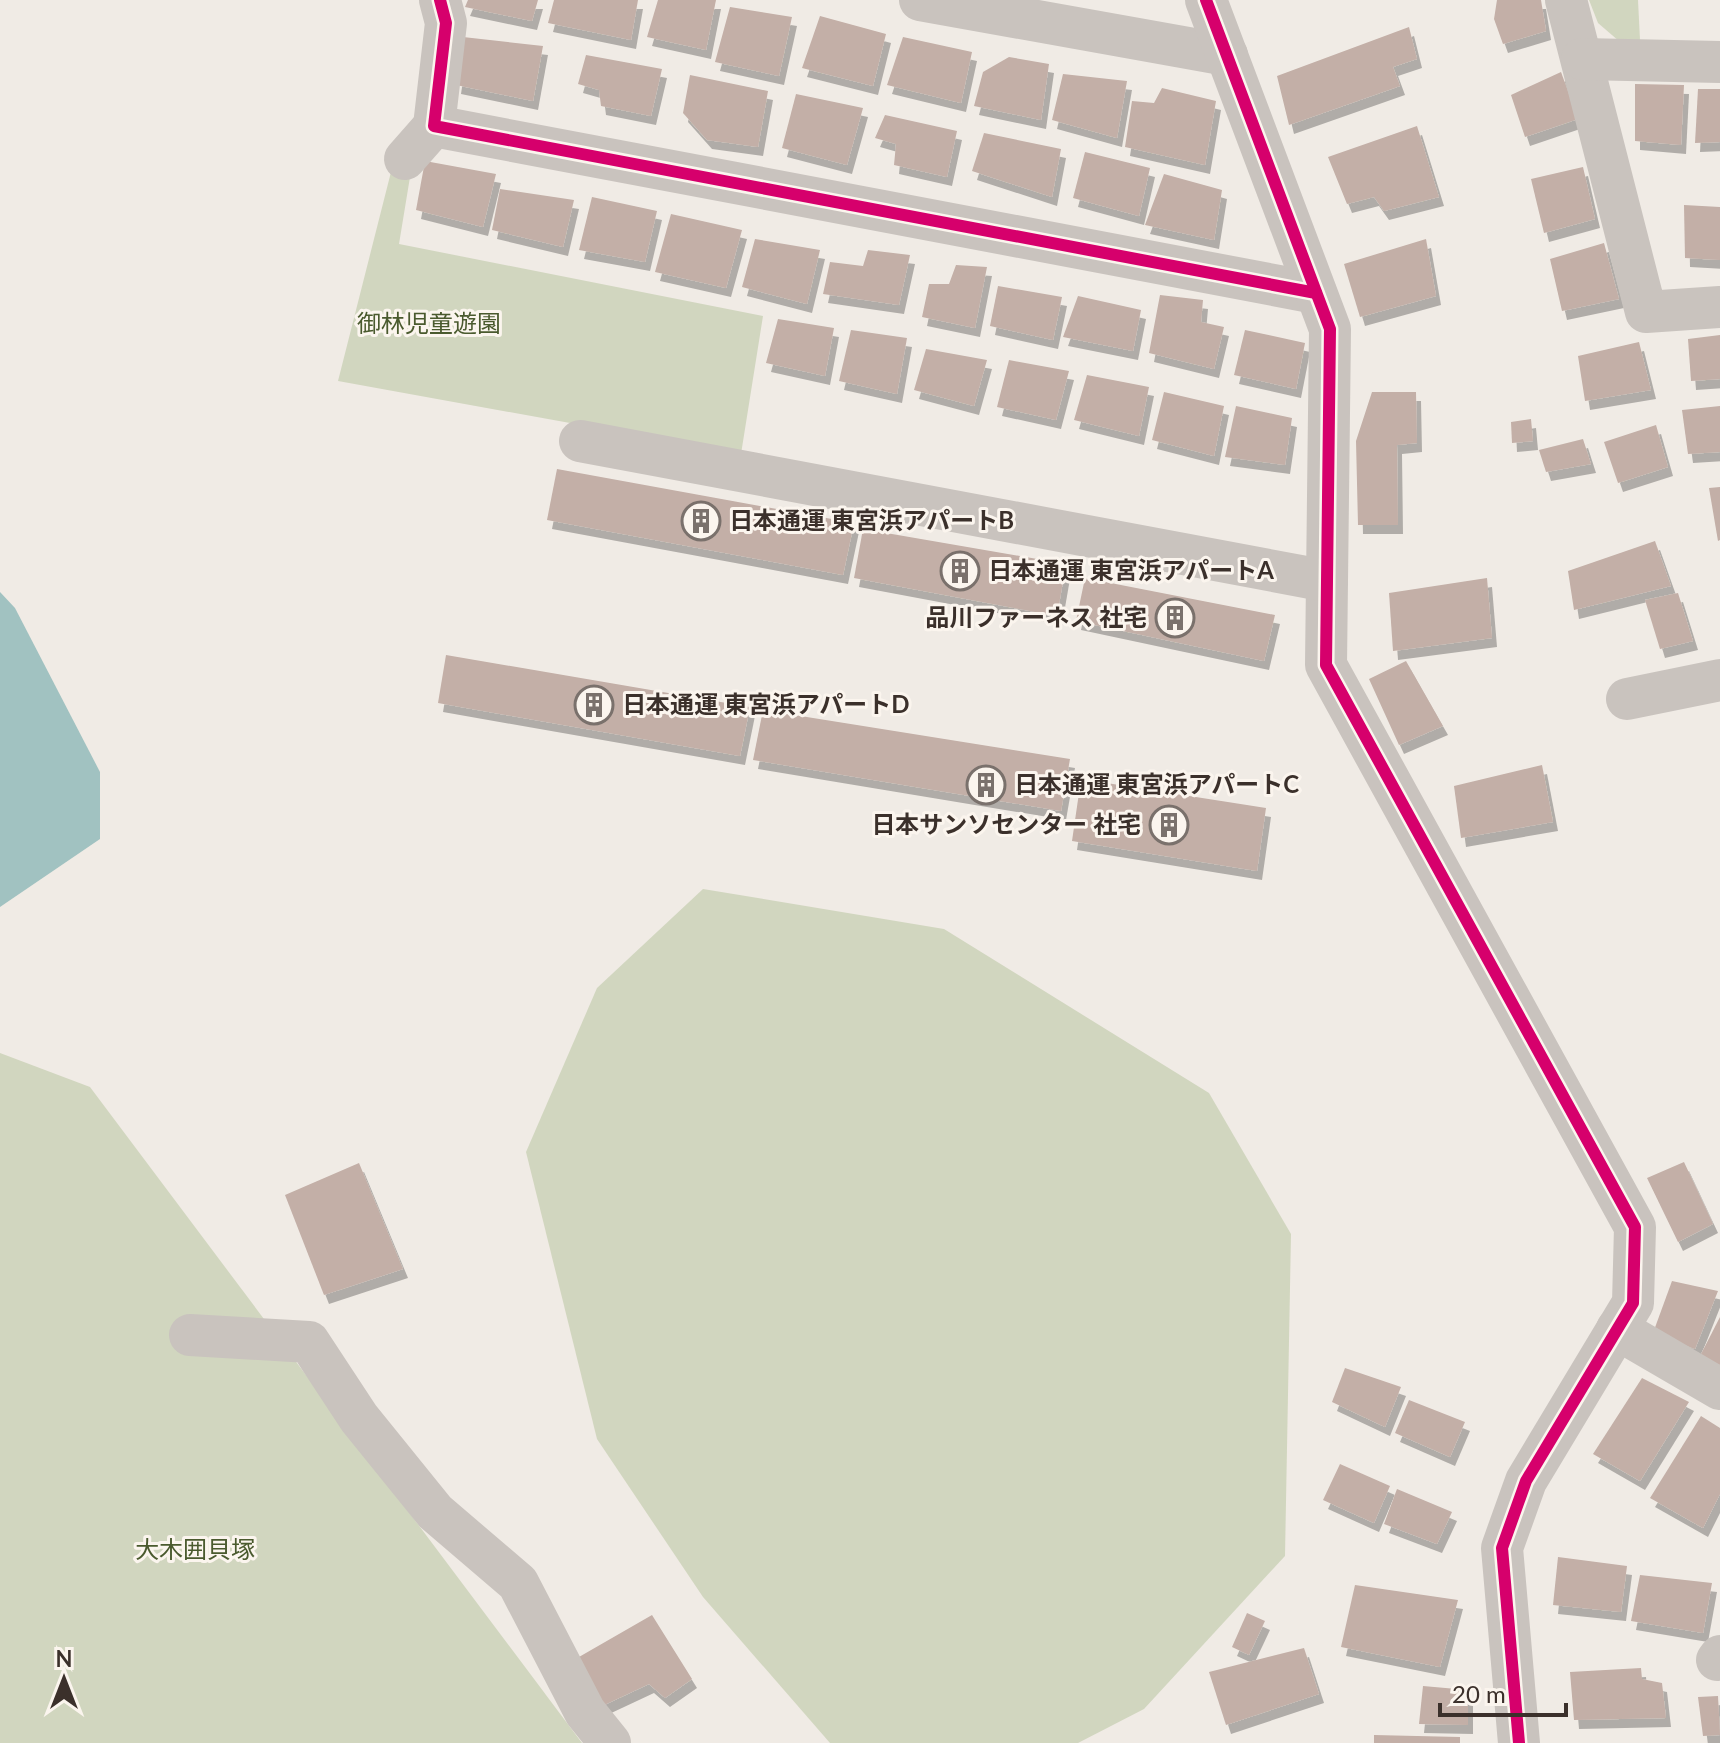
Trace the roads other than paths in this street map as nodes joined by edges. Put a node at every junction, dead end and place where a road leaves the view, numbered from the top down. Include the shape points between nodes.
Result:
1 (440, 0) edge
2 (920, 0) edge
3 (1206, 0) edge
4 (1566, 0) edge
5 (1227, 55) junction
6 (1582, 59) junction
7 (1720, 62) edge
8 (434, 126) junction
9 (405, 159) dead end
10 (1316, 293) junction
11 (1720, 307) edge
12 (580, 441) dead end
13 (1327, 581) junction
14 (1720, 680) edge
15 (1627, 699) dead end
16 (1617, 1329) junction
17 (190, 1335) dead end
18 (1720, 1389) edge
19 (610, 1743) edge
20 (1519, 1743) edge

1 - 8 street via 446,23
2 - 5 street
3 - 5 street
4 - 6 street
5 - 10 street
6 - 7 street
6 - 11 street via 1646,312
8 - 9 street
8 - 10 street
10 - 13 street via 1330,329
12 - 13 street
13 - 16 street via 1326,665 1635,1227 1633,1303
14 - 15 street
16 - 18 street
16 - 20 street via 1526,1481 1502,1548
17 - 19 street via 309,1342 359,1418 435,1512 518,1583 585,1712

